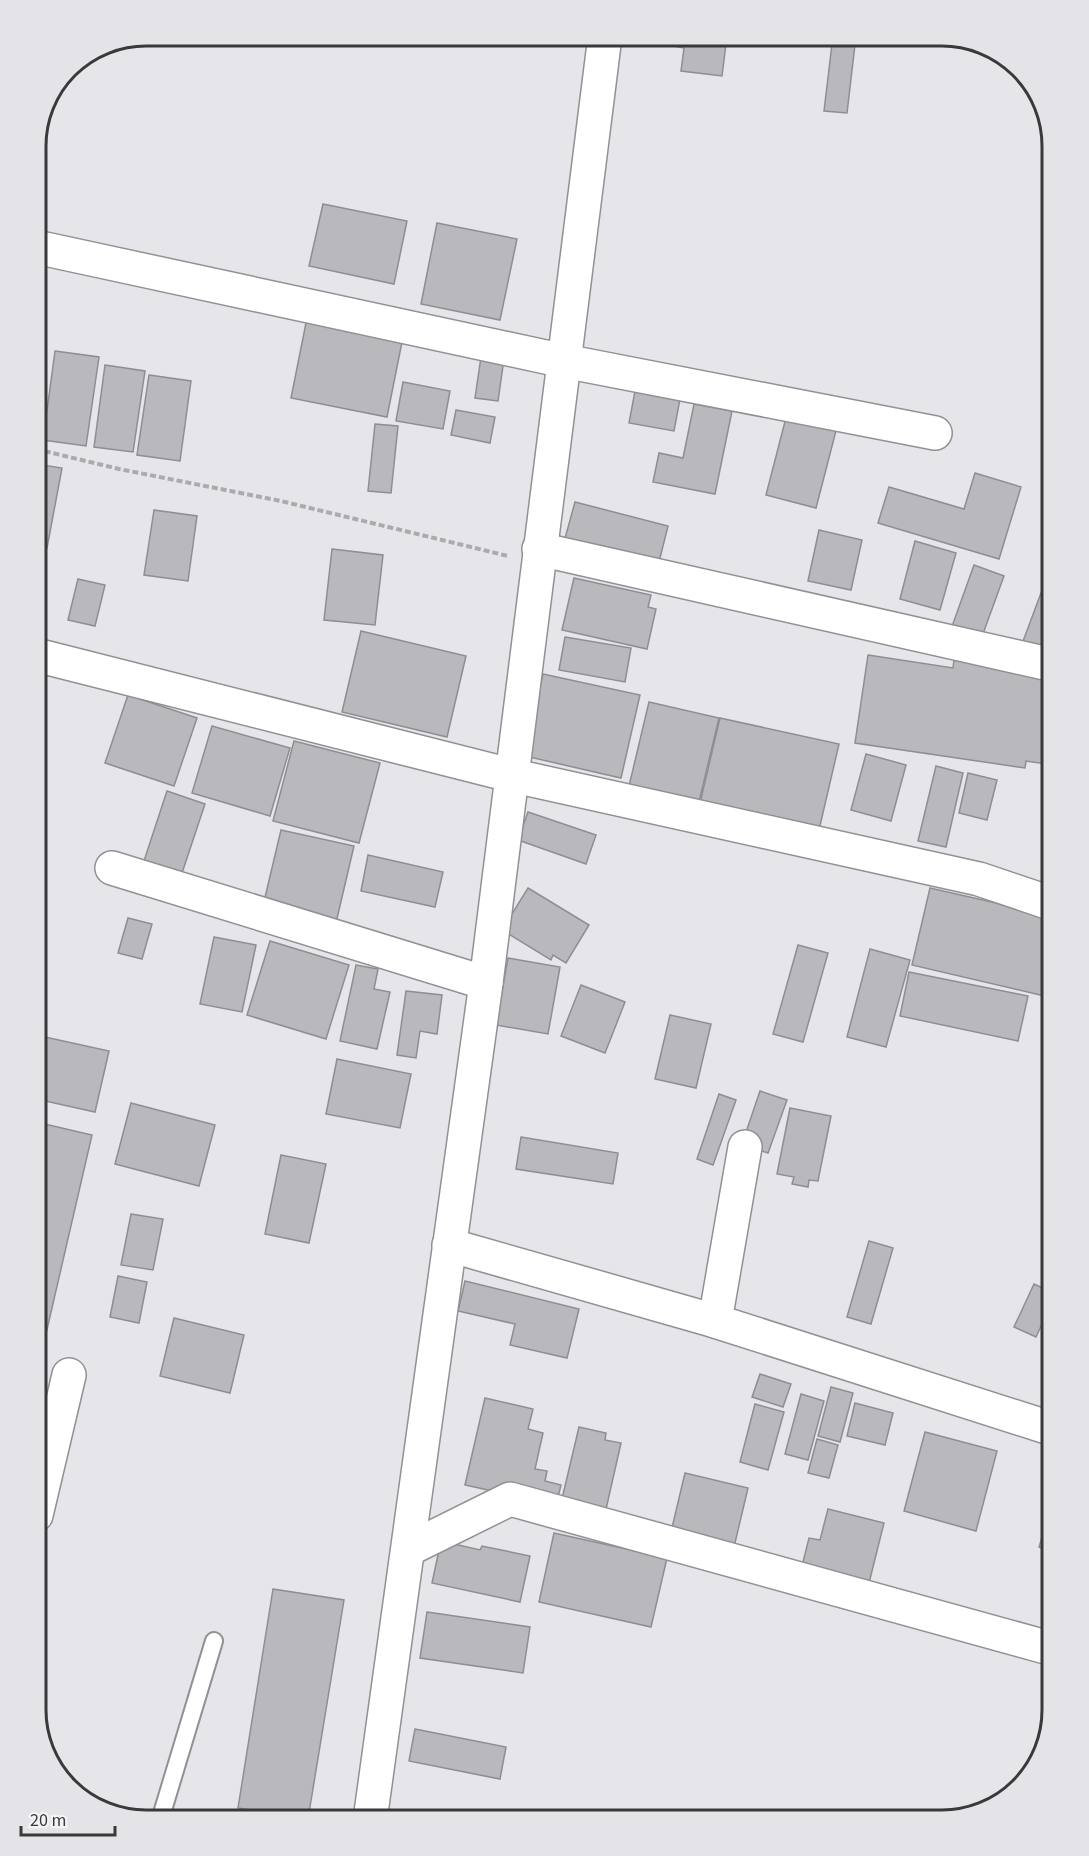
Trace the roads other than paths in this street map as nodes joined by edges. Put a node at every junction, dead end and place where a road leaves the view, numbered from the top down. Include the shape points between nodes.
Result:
1 (604, 47) edge
2 (47, 249) edge
3 (564, 361) junction
4 (935, 433) dead end
5 (538, 556) junction
6 (47, 658) edge
7 (1042, 663) edge
8 (510, 775) junction
9 (112, 868) dead end
10 (1042, 900) edge
11 (486, 983) junction
12 (745, 1147) dead end
13 (449, 1245) junction
14 (715, 1321) junction
15 (69, 1374) dead end
16 (1042, 1425) edge
17 (46, 1472) edge
18 (409, 1549) junction
19 (214, 1641) dead end
20 (1042, 1646) edge
21 (163, 1809) edge
22 (372, 1809) edge

1 - 3 street
2 - 3 street
3 - 4 street
3 - 5 street
5 - 7 street
5 - 8 street
6 - 8 street
8 - 10 street via 979,879
8 - 11 street
9 - 11 street
11 - 13 street
12 - 14 street
13 - 14 street
13 - 18 street
14 - 16 street
15 - 17 street
18 - 20 street via 510,1499
18 - 22 street
19 - 21 lane

